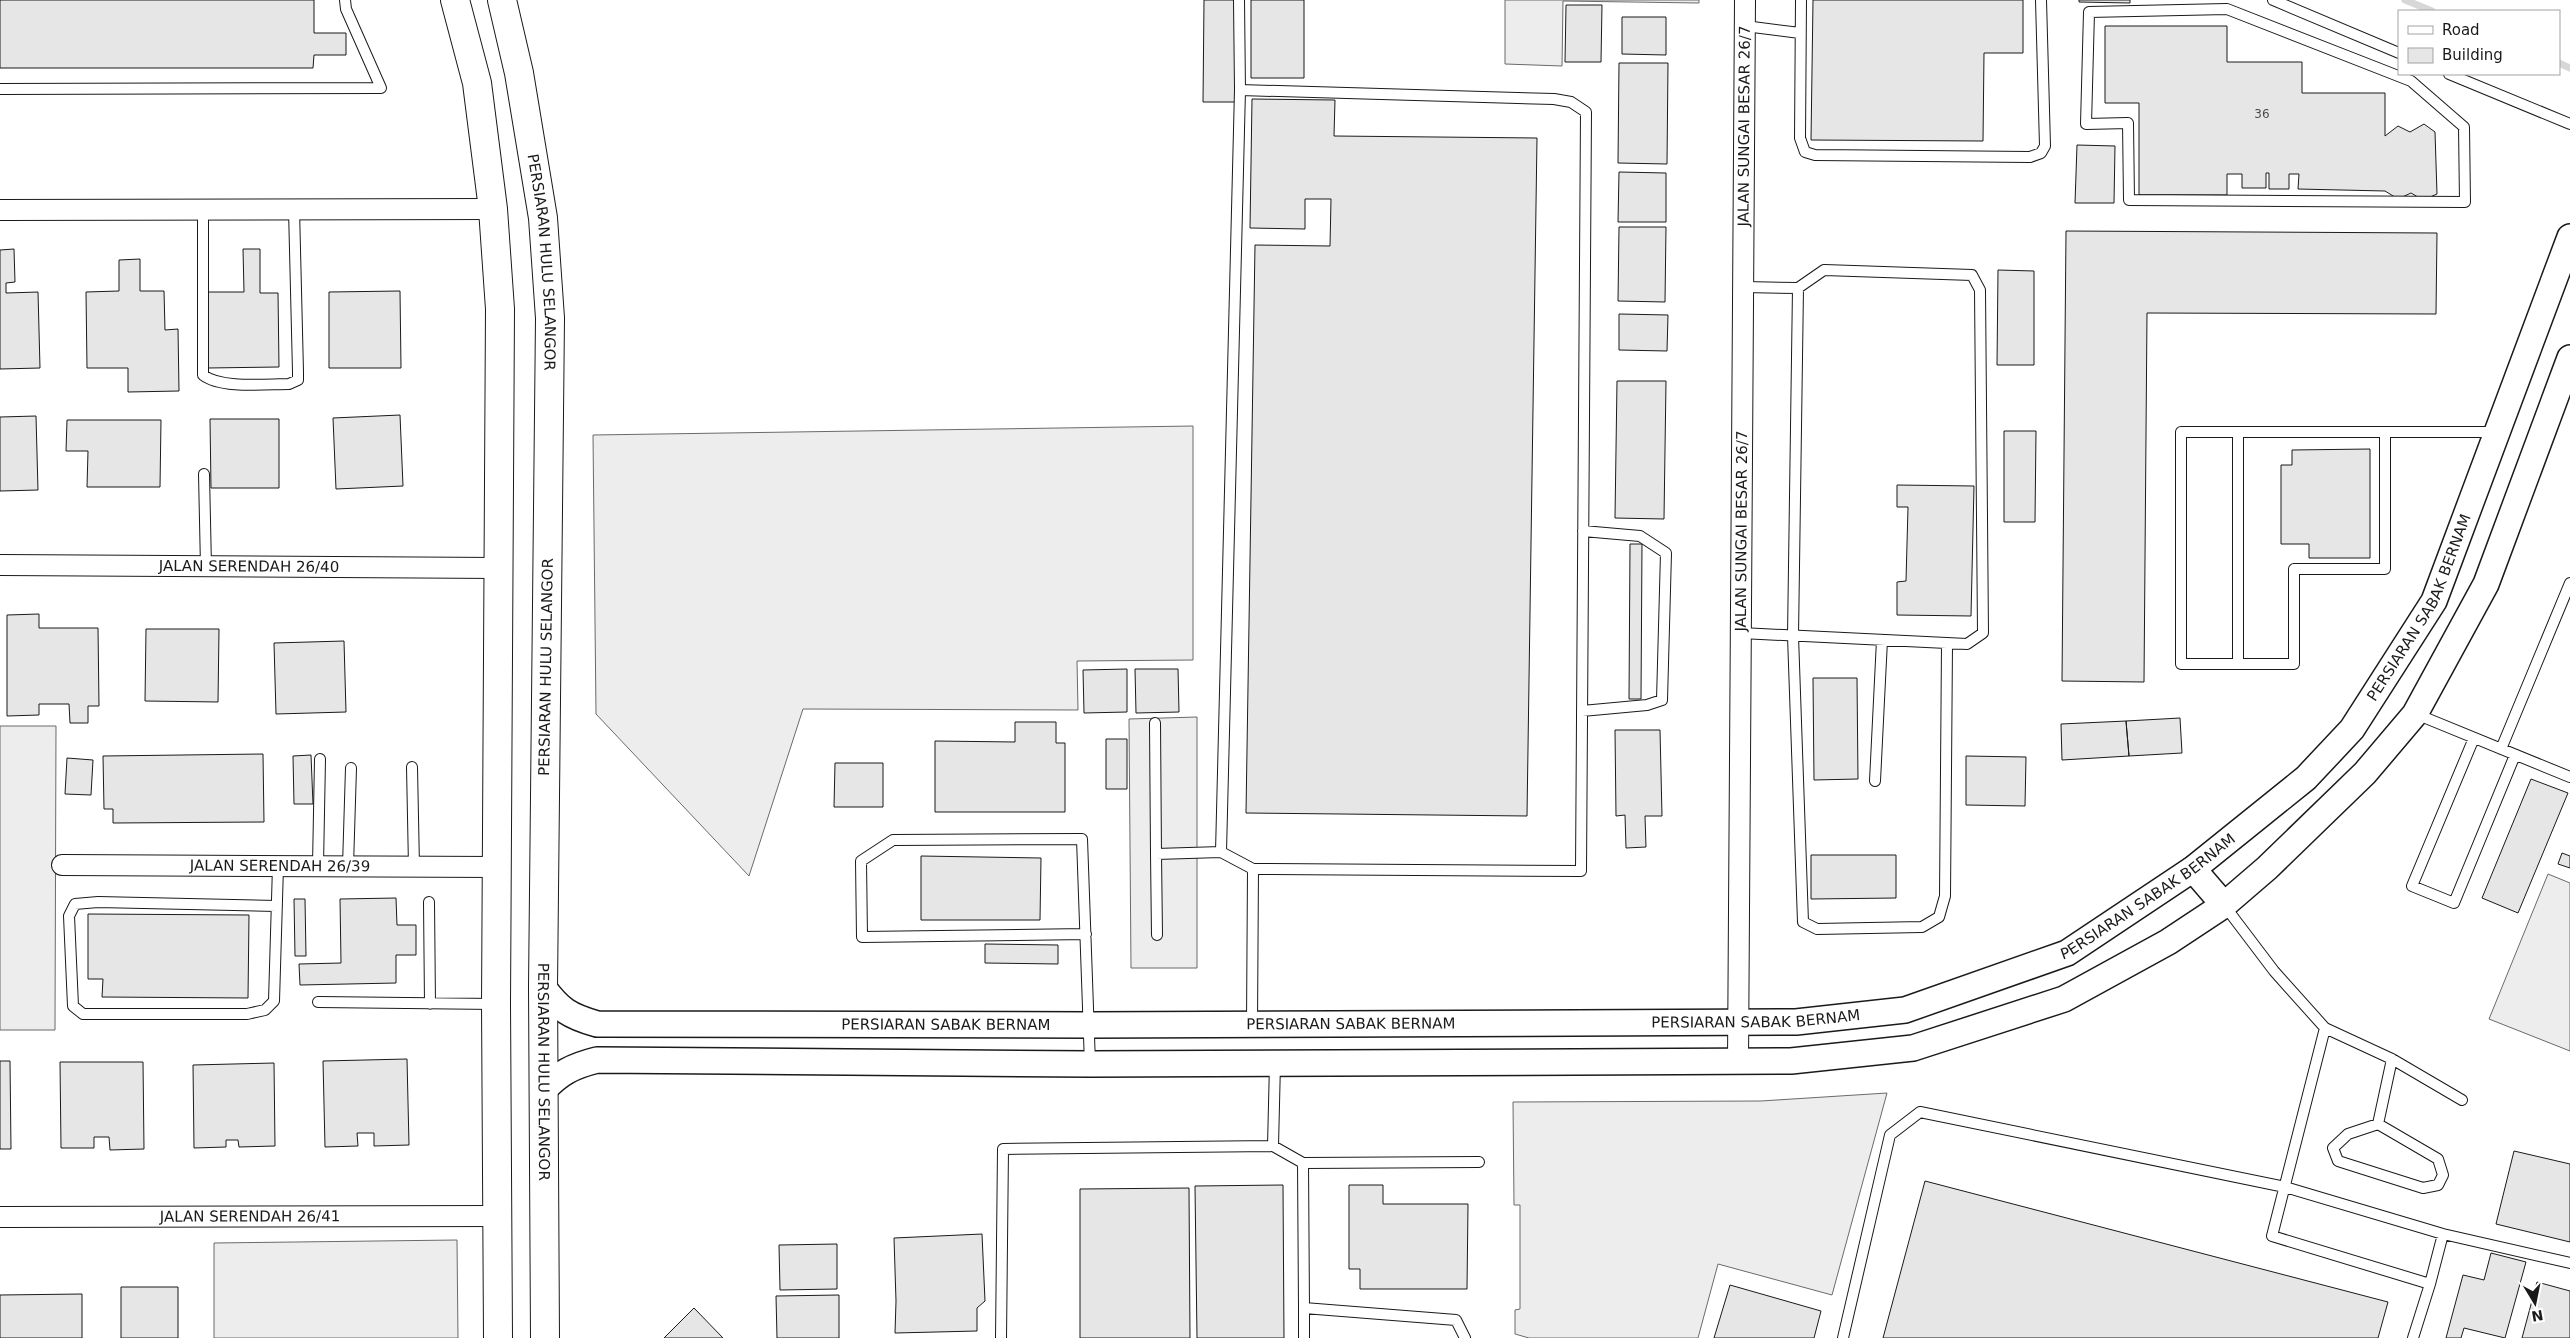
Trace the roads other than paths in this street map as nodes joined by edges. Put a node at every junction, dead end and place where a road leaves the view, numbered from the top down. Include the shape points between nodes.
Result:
1 (345, 0) edge
2 (455, 0) edge
3 (502, 0) edge
4 (1239, 0) edge
5 (1745, 0) edge
6 (1801, 0) edge
7 (2041, 0) edge
8 (2273, 0) edge
9 (2164, 5) edge
10 (1746, 26) junction
11 (1800, 33) junction
12 (2398, 53) edge
13 (2398, 72) edge
14 (2451, 75) edge
15 (2413, 78) edge
16 (0, 89) edge
17 (1240, 90) junction
18 (2570, 124) edge
19 (294, 209) junction
20 (493, 209) junction
21 (0, 210) edge
22 (203, 210) junction
23 (2570, 237) edge
24 (1744, 287) junction
25 (1798, 288) junction
26 (2570, 358) edge
27 (2238, 432) junction
28 (2385, 432) junction
29 (2496, 432) junction
30 (204, 474) dead end
31 (1583, 531) junction
32 (0, 566) edge
33 (206, 567) junction
34 (498, 568) junction
35 (2570, 583) edge
36 (1741, 633) junction
37 (1793, 636) junction
38 (1882, 640) junction
39 (1947, 644) junction
40 (2238, 664) junction
41 (1582, 711) junction
42 (2415, 714) junction
43 (1155, 723) dead end
44 (2474, 738) junction
45 (2501, 749) junction
46 (2515, 755) junction
47 (320, 760) dead end
48 (412, 767) dead end
49 (350, 768) dead end
50 (2570, 777) edge
51 (1875, 781) dead end
52 (1221, 852) junction
53 (1156, 854) junction
54 (62, 865) dead end
55 (278, 866) junction
56 (318, 866) junction
57 (348, 866) junction
58 (414, 867) junction
59 (498, 867) junction
60 (1253, 869) junction
61 (2193, 870) junction
62 (429, 902) dead end
63 (2224, 905) junction
64 (277, 906) junction
65 (1086, 934) junction
66 (1157, 935) dead end
67 (543, 987) junction
68 (318, 1002) dead end
69 (430, 1004) junction
70 (496, 1004) junction
71 (1738, 1022) junction
72 (1252, 1025) junction
73 (1089, 1026) junction
74 (2325, 1028) junction
75 (2392, 1059) junction
76 (1738, 1062) junction
77 (1275, 1063) junction
78 (1090, 1064) junction
79 (543, 1091) junction
80 (2462, 1100) dead end
81 (2378, 1124) junction
82 (1273, 1146) junction
83 (1479, 1162) dead end
84 (1303, 1163) junction
85 (2285, 1187) junction
86 (499, 1216) junction
87 (0, 1217) edge
88 (2443, 1234) junction
89 (2570, 1264) edge
90 (2430, 1284) junction
91 (1304, 1308) junction
92 (498, 1338) edge
93 (545, 1338) edge
94 (1000, 1338) edge
95 (1304, 1338) edge
96 (1465, 1338) edge
97 (1844, 1338) edge
98 (2413, 1338) edge

1 - 16 lane via 381,88
2 - 20 main road via 477,83
3 - 67 main road, PERSIARAN HULU SELANGOR via 519,73 543,218 550,318
4 - 17 lane
5 - 10 street, JALAN SUNGAI BESAR 26/7
6 - 11 lane
7 - 11 lane via 2045,146 2041,153 2030,157 1815,155 1805,152 1800,138
8 - 12 lane
9 - 13 lane via 2227,9
9 - 15 lane via 2089,12 2086,124 2128,123 2129,200 2466,202 2464,126
10 - 11 lane
10 - 24 street, JALAN SUNGAI BESAR 26/7
14 - 18 lane
17 - 31 lane via 1554,99 1571,102 1586,112
17 - 52 lane
19 - 20 street
19 - 22 street
19 - 22 lane via 298,380 289,384 211,382 203,375
20 - 34 main road via 500,309
21 - 22 street
23 - 29 street, PERSIARAN SABAK BERNAM
24 - 25 lane
24 - 36 street, JALAN SUNGAI BESAR 26/7
25 - 37 lane
25 - 39 lane via 1824,270 1972,276 1980,290 1983,633 1967,644
26 - 42 street via 2486,584
27 - 28 lane
27 - 40 lane
27 - 40 lane via 2181,432 2181,664
28 - 29 lane
28 - 40 lane via 2385,569 2294,569 2294,664
29 - 61 street, PERSIARAN SABAK BERNAM via 2434,601 2352,729 2306,778
30 - 33 lane
31 - 41 lane
31 - 41 lane via 1640,536 1666,553 1662,700 1647,705
32 - 33 street, JALAN SERENDAH 26/40
33 - 34 street, JALAN SERENDAH 26/40
34 - 59 main road
35 - 45 lane
36 - 37 lane
36 - 71 street, JALAN SUNGAI BESAR 26/7
37 - 38 lane
37 - 39 lane via 1803,922 1817,929 1922,928 1939,916 1944,896
38 - 39 lane
38 - 51 lane
41 - 60 lane via 1581,871
42 - 44 lane
42 - 63 street via 2365,773
43 - 53 lane
44 - 45 lane
44 - 46 lane via 2412,886 2454,903
45 - 46 lane
46 - 50 lane
47 - 56 lane
48 - 58 lane
49 - 57 lane
52 - 53 lane
52 - 60 lane
53 - 66 lane
54 - 55 street, JALAN SERENDAH 26/39
55 - 56 street, JALAN SERENDAH 26/39
55 - 64 lane
56 - 57 street, JALAN SERENDAH 26/39
57 - 58 street, JALAN SERENDAH 26/39
58 - 59 street, JALAN SERENDAH 26/39
59 - 70 main road
60 - 72 lane
61 - 63 street
61 - 71 street, PERSIARAN SABAK BERNAM via 2067,952 1904,1010 1796,1022
62 - 69 lane
63 - 74 lane via 2274,971
63 - 76 street via 2168,942 2064,999 1913,1048 1791,1061
64 - 64 lane via 274,1001 265,1010 247,1014 83,1014 72,1006 69,916 75,904
65 - 65 lane via 1082,839 893,840 861,861 862,937
65 - 73 lane
67 - 73 street, PERSIARAN SABAK BERNAM via 558,1007 573,1017 597,1024
67 - 79 main road, PERSIARAN HULU SELANGOR
68 - 69 lane
69 - 70 lane
70 - 86 main road
71 - 72 street, PERSIARAN SABAK BERNAM
71 - 76 street, JALAN SUNGAI BESAR 26/7
72 - 73 street, PERSIARAN SABAK BERNAM
73 - 78 lane
74 - 75 lane
74 - 85 lane
75 - 80 lane
75 - 81 lane
76 - 77 street
77 - 78 street
77 - 82 lane
78 - 79 street via 597,1060 558,1074
79 - 93 main road, PERSIARAN HULU SELANGOR
81 - 81 lane via 2438,1159 2443,1174 2438,1185 2423,1188 2338,1162 2334,1148 2348,1134
82 - 84 lane
82 - 94 lane via 1003,1149
83 - 84 lane
84 - 91 lane
85 - 88 lane
85 - 90 lane via 2272,1236
85 - 97 lane via 1920,1112 1890,1135
86 - 87 street, JALAN SERENDAH 26/41
86 - 92 main road
88 - 89 lane
88 - 90 lane
90 - 98 lane
91 - 95 lane
91 - 96 lane via 1456,1320

